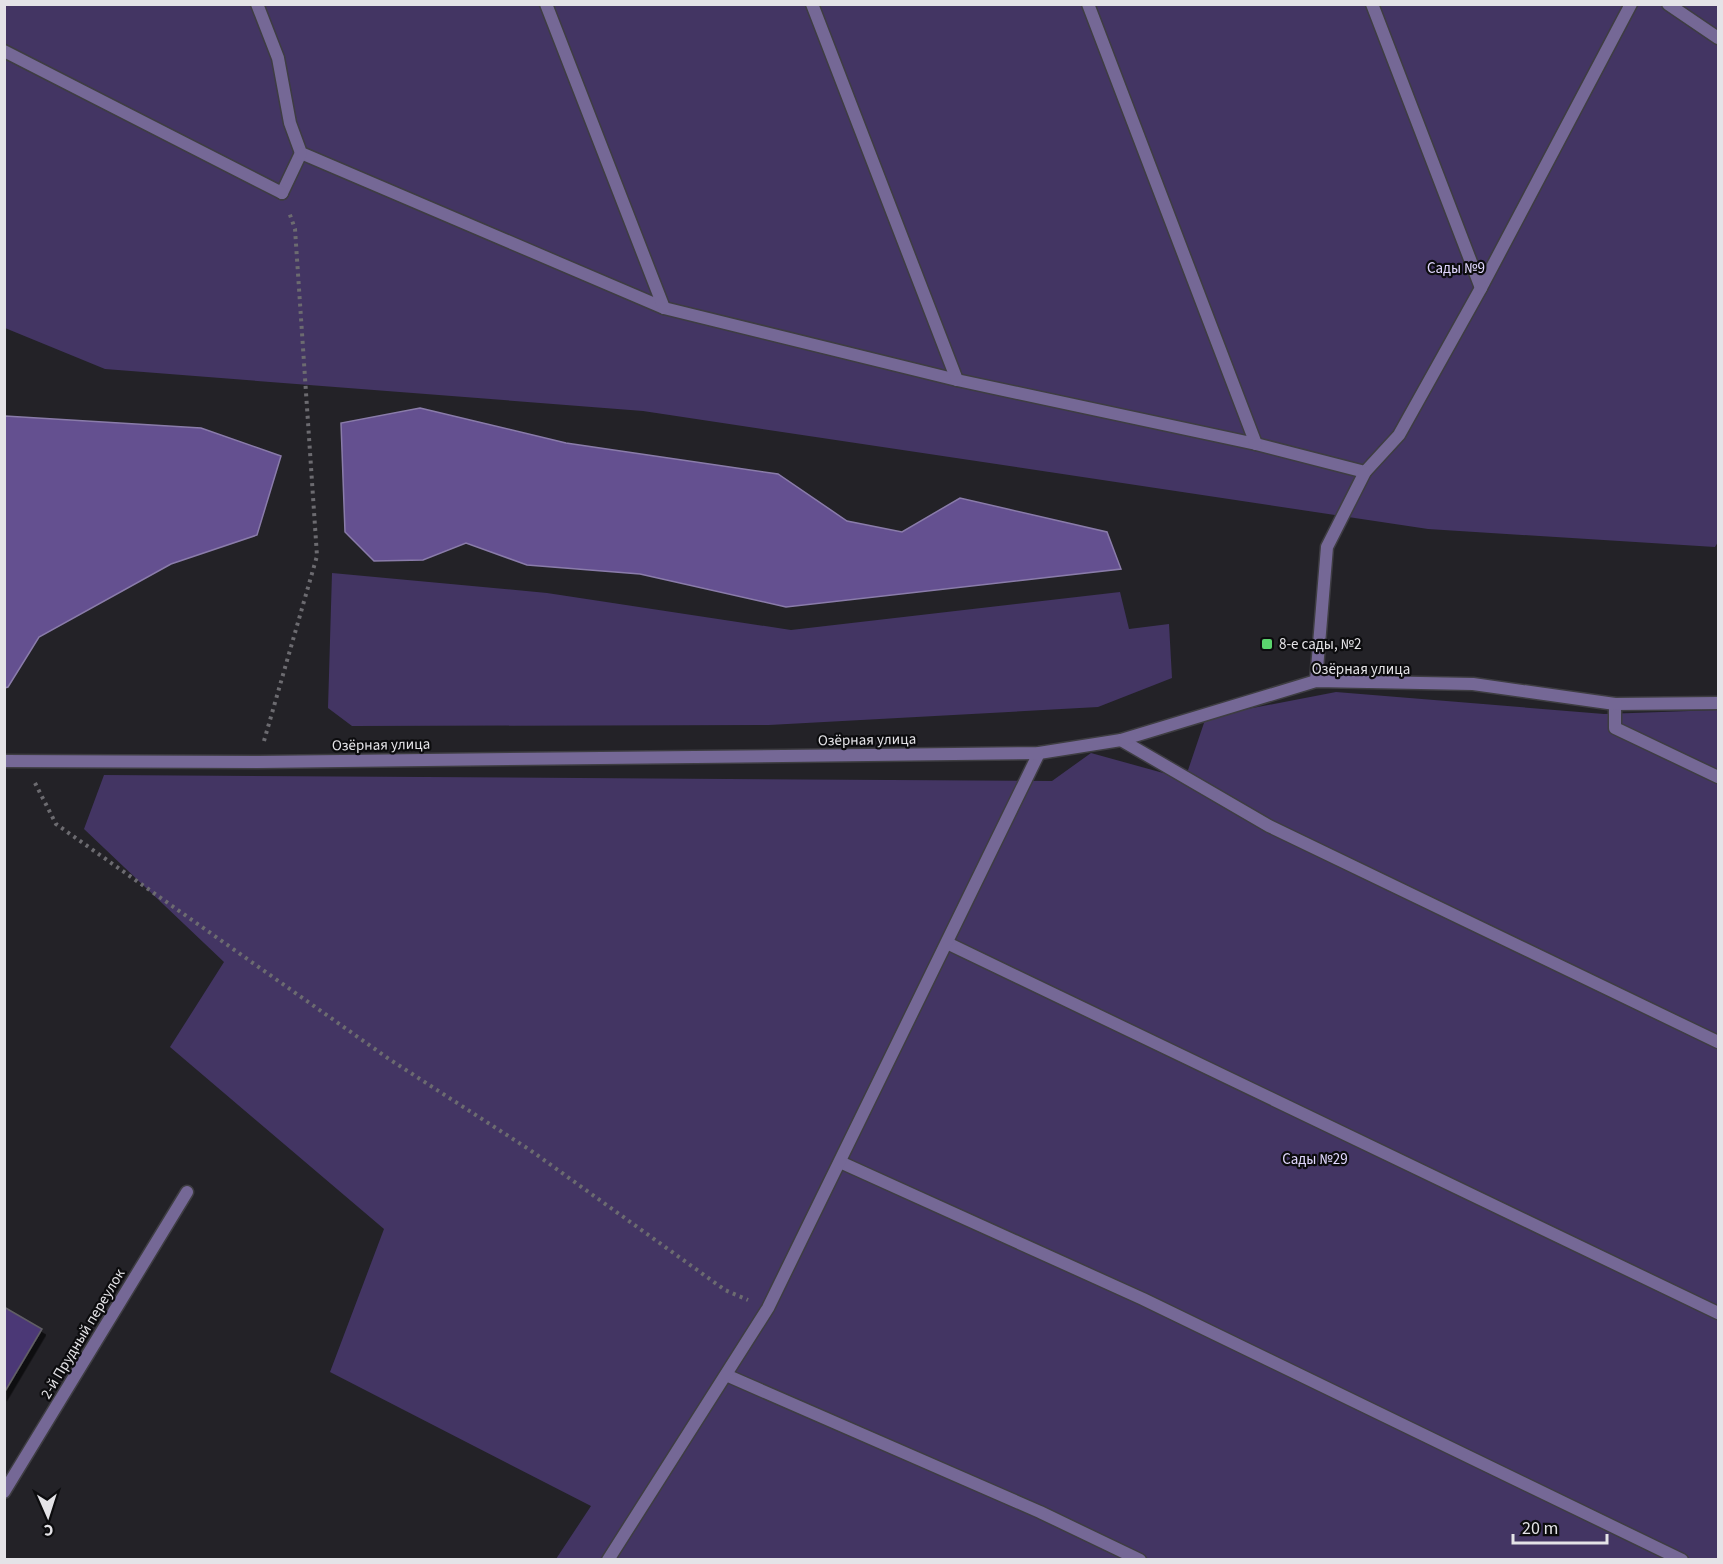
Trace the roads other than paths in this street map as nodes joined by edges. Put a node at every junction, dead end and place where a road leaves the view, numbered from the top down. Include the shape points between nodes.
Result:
1 (257, 4) edge
2 (546, 4) edge
3 (812, 4) edge
4 (1088, 4) edge
5 (1372, 4) edge
6 (1631, 4) edge
7 (1668, 4) edge
8 (1719, 38) edge
9 (4, 51) edge
10 (302, 153) junction
11 (1481, 288) junction
12 (664, 308) junction
13 (957, 380) junction
14 (1256, 444) junction
15 (1365, 472) junction
16 (1316, 681) junction
17 (1719, 703) edge
18 (1615, 704) junction
19 (1121, 740) junction
20 (1039, 753) junction
21 (4, 761) edge
22 (1719, 777) edge
23 (946, 943) junction
24 (1719, 1042) edge
25 (840, 1162) junction
26 (187, 1192) dead end
27 (1719, 1313) edge
28 (726, 1375) junction
29 (4, 1492) edge
30 (610, 1559) edge
31 (1140, 1560) edge
32 (1682, 1560) edge

1 - 10 street via 278,58 290,123
2 - 12 street
3 - 13 street
4 - 14 street
5 - 11 street
6 - 11 street
7 - 8 street
9 - 10 street via 282,193
10 - 12 street
11 - 15 street via 1399,435
12 - 13 street
13 - 14 street
14 - 15 street
15 - 16 street via 1327,547
16 - 18 street, Озёрная улица via 1473,684
16 - 19 street, Озёрная улица
17 - 18 street, Озёрная улица
18 - 22 street via 1615,728
19 - 20 street, Озёрная улица
19 - 24 street via 1269,826
20 - 21 street, Озёрная улица
20 - 23 street
23 - 25 street
23 - 27 street
25 - 28 street via 768,1308
25 - 32 street via 1143,1299
26 - 29 street, 2-й Прудный переулок
28 - 30 street
28 - 31 street via 1040,1512

